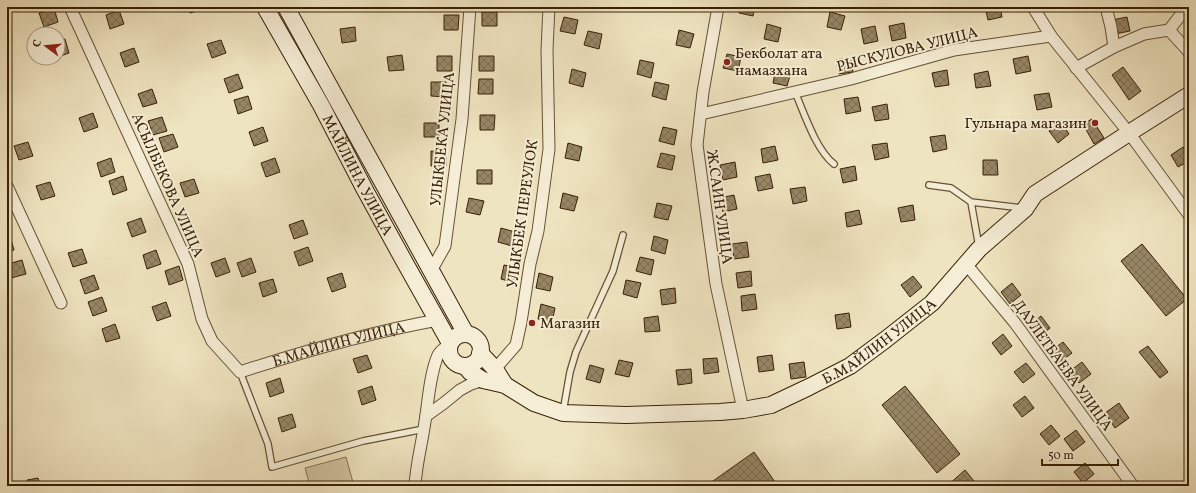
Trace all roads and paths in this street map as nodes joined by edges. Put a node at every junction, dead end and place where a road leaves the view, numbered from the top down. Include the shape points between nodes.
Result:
1 (70, 7) edge
2 (265, 7) edge
3 (286, 7) edge
4 (470, 7) edge
5 (549, 7) edge
6 (718, 7) edge
7 (1033, 7) edge
8 (1106, 7) edge
9 (1188, 7) edge
10 (1169, 30) junction
11 (1051, 36) junction
12 (1114, 47) junction
13 (1189, 52) edge
14 (1076, 68) junction
15 (795, 92) junction
16 (1189, 95) edge
17 (700, 114) junction
18 (1129, 133) junction
19 (834, 164) dead end
20 (929, 185) dead end
21 (7, 186) edge
22 (971, 202) junction
23 (1024, 209) junction
24 (1188, 212) edge
25 (623, 235) dead end
26 (979, 249) junction
27 (966, 264) junction
28 (431, 271) junction
29 (61, 303) dead end
30 (438, 320) junction
31 (466, 334) junction
32 (450, 344) junction
33 (480, 353) junction
34 (465, 366) junction
35 (495, 370) junction
36 (240, 372) junction
37 (483, 380) junction
38 (505, 385) junction
39 (743, 410) junction
40 (563, 413) junction
41 (426, 416) junction
42 (424, 429) junction
43 (1189, 484) edge
44 (415, 486) edge
45 (1134, 486) edge
46 (1186, 486) edge

1 - 36 street, АСЫЛБЕКОВА УЛИЦА via 188,264 202,319 212,341
2 - 30 street, МАЙЛИНА УЛИЦА via 322,105 390,236
3 - 28 street, МАЙЛИНА УЛИЦА
4 - 28 street, УЛЫКБЕКА УЛИЦА via 462,119 445,246
5 - 35 street, УЛЫКБЕК ПЕРЕУЛОК via 549,149 538,231 516,345
6 - 17 street, Ж.САИН УЛИЦА
7 - 11 street
8 - 12 street
9 - 10 street
10 - 12 street via 1144,34
10 - 13 street
11 - 14 street
11 - 15 street, РЫСКУЛОВА УЛИЦА via 954,50
12 - 14 street
14 - 18 street
15 - 17 street, РЫСКУЛОВА УЛИЦА
15 - 19 lane via 809,128 827,159
16 - 18 street, Б.МАЙЛИН УЛИЦА
17 - 39 street, Ж.САИН УЛИЦА via 697,145 716,284
18 - 23 street, Б.МАЙЛИН УЛИЦА via 1035,194
18 - 24 street
20 - 22 lane via 951,188
21 - 29 street
22 - 23 lane
22 - 26 lane
23 - 26 street, Б.МАЙЛИН УЛИЦА
25 - 40 lane via 613,271 574,359
26 - 27 street, Б.МАЙЛИН УЛИЦА
27 - 39 street, Б.МАЙЛИН УЛИЦА via 932,303 850,366 771,405
27 - 45 street, ДАУЛЕТБАЕВА УЛИЦА via 1015,323
28 - 31 street, МАЙЛИНА УЛИЦА
30 - 32 street, МАЙЛИНА УЛИЦА
30 - 36 street, Б.МАЙЛИН УЛИЦА via 389,329 288,356
31 - 32 street via 454,338
31 - 33 street, МАЙЛИНА УЛИЦА via 478,341
32 - 34 street, МАЙЛИНА УЛИЦА via 448,350 453,362
32 - 41 street via 439,354 430,385
33 - 34 street via 477,360
33 - 35 street, Б.МАЙЛИН УЛИЦА
34 - 37 street, Б.МАЙЛИН УЛИЦА
35 - 38 street, Б.МАЙЛИН УЛИЦА
36 - 42 lane via 268,444 272,467 363,441
37 - 38 street, Б.МАЙЛИН УЛИЦА
37 - 41 street via 460,390
38 - 40 street, Б.МАЙЛИН УЛИЦА via 534,403
39 - 40 street, Б.МАЙЛИН УЛИЦА via 626,416
41 - 42 street
42 - 44 street
43 - 46 lane

